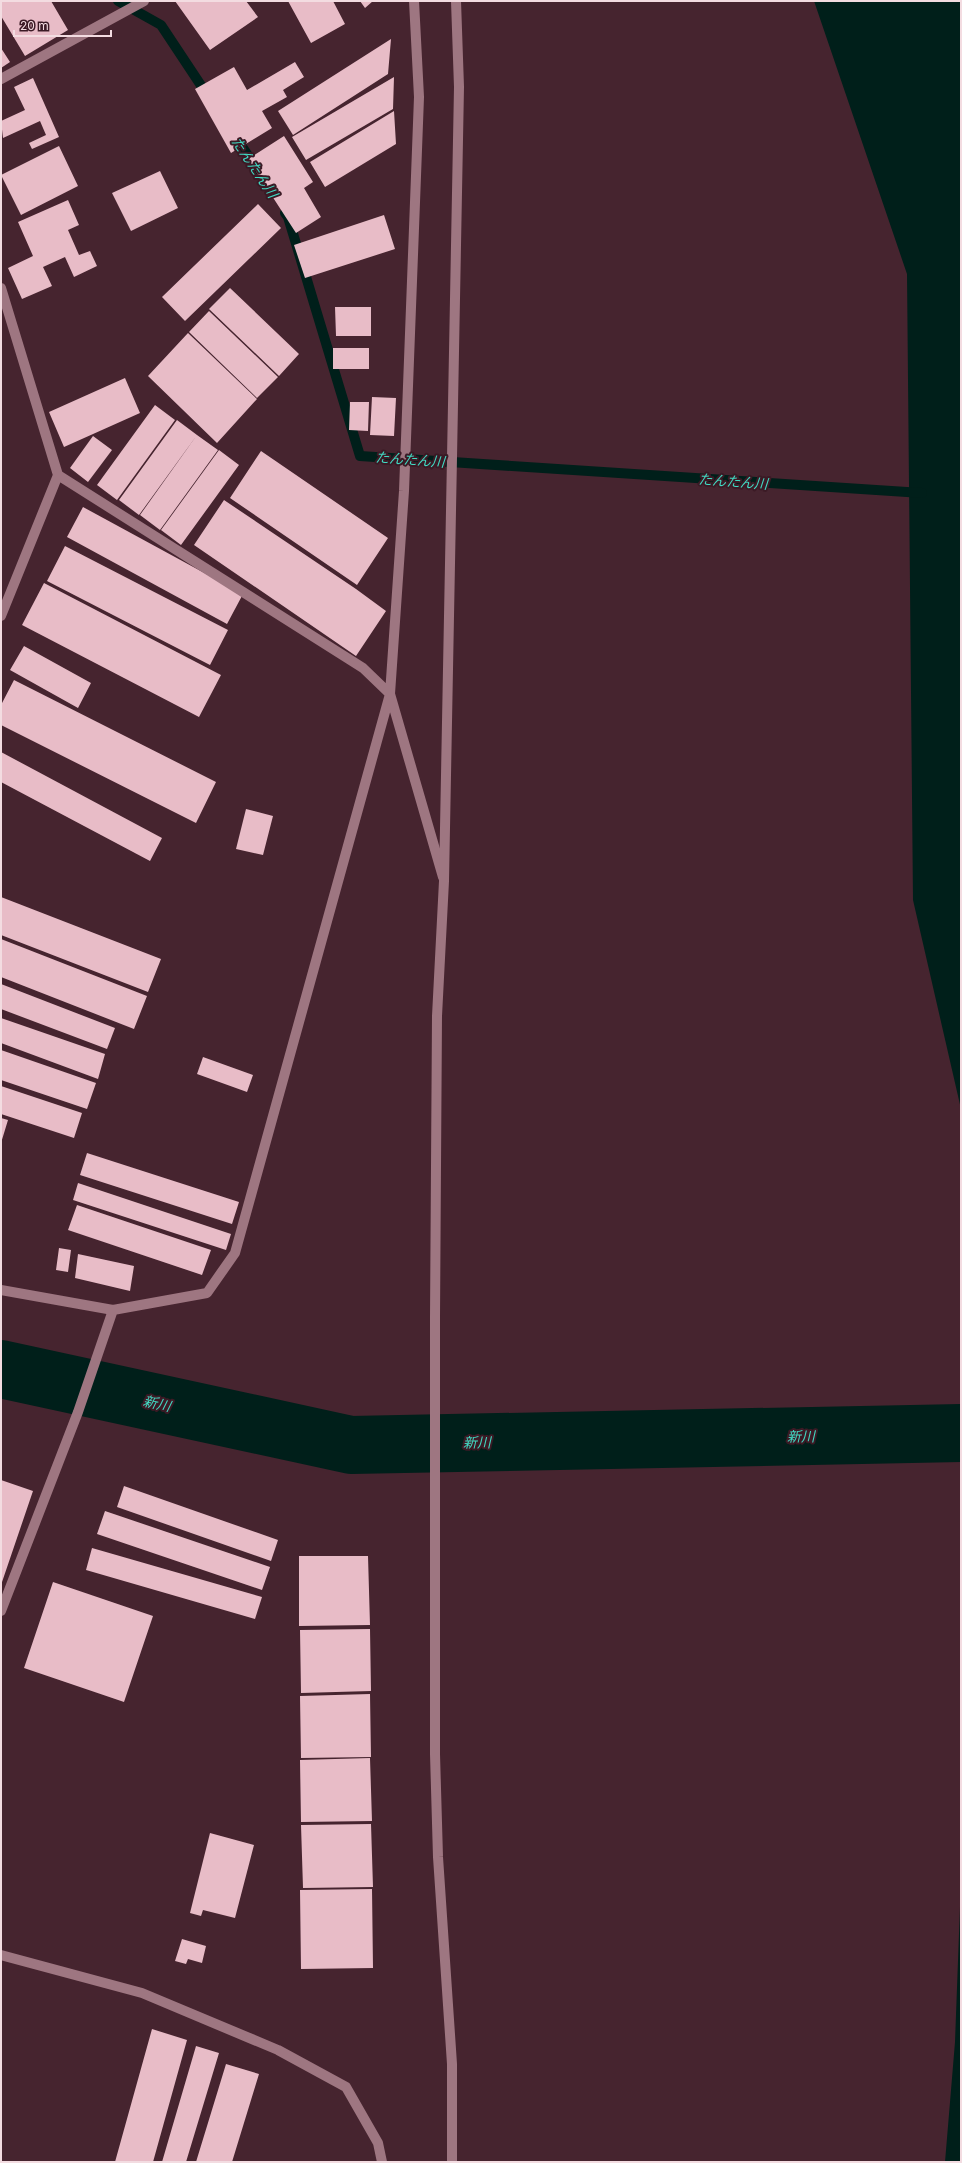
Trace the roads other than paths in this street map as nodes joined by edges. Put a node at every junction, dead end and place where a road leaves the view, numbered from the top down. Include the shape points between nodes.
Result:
1 (144, 1) edge
2 (414, 1) edge
3 (456, 1) edge
4 (1, 78) edge
5 (1, 293) edge
6 (58, 475) junction
7 (1, 616) edge
8 (390, 694) junction
9 (444, 881) junction
10 (1, 1290) edge
11 (113, 1310) junction
12 (1, 1610) edge
13 (1, 1955) edge
14 (382, 2162) edge
15 (452, 2162) edge

1 - 4 street
2 - 8 street via 419,104 404,491
3 - 9 street via 459,87
5 - 6 street
6 - 7 street
6 - 8 street via 363,668
8 - 9 street
8 - 11 street via 236,1253 207,1293
9 - 15 street via 437,1023 435,1754 438,1857 452,2064
10 - 11 street
11 - 12 street via 78,1412
13 - 14 street via 142,1993 278,2050 346,2087 378,2143

